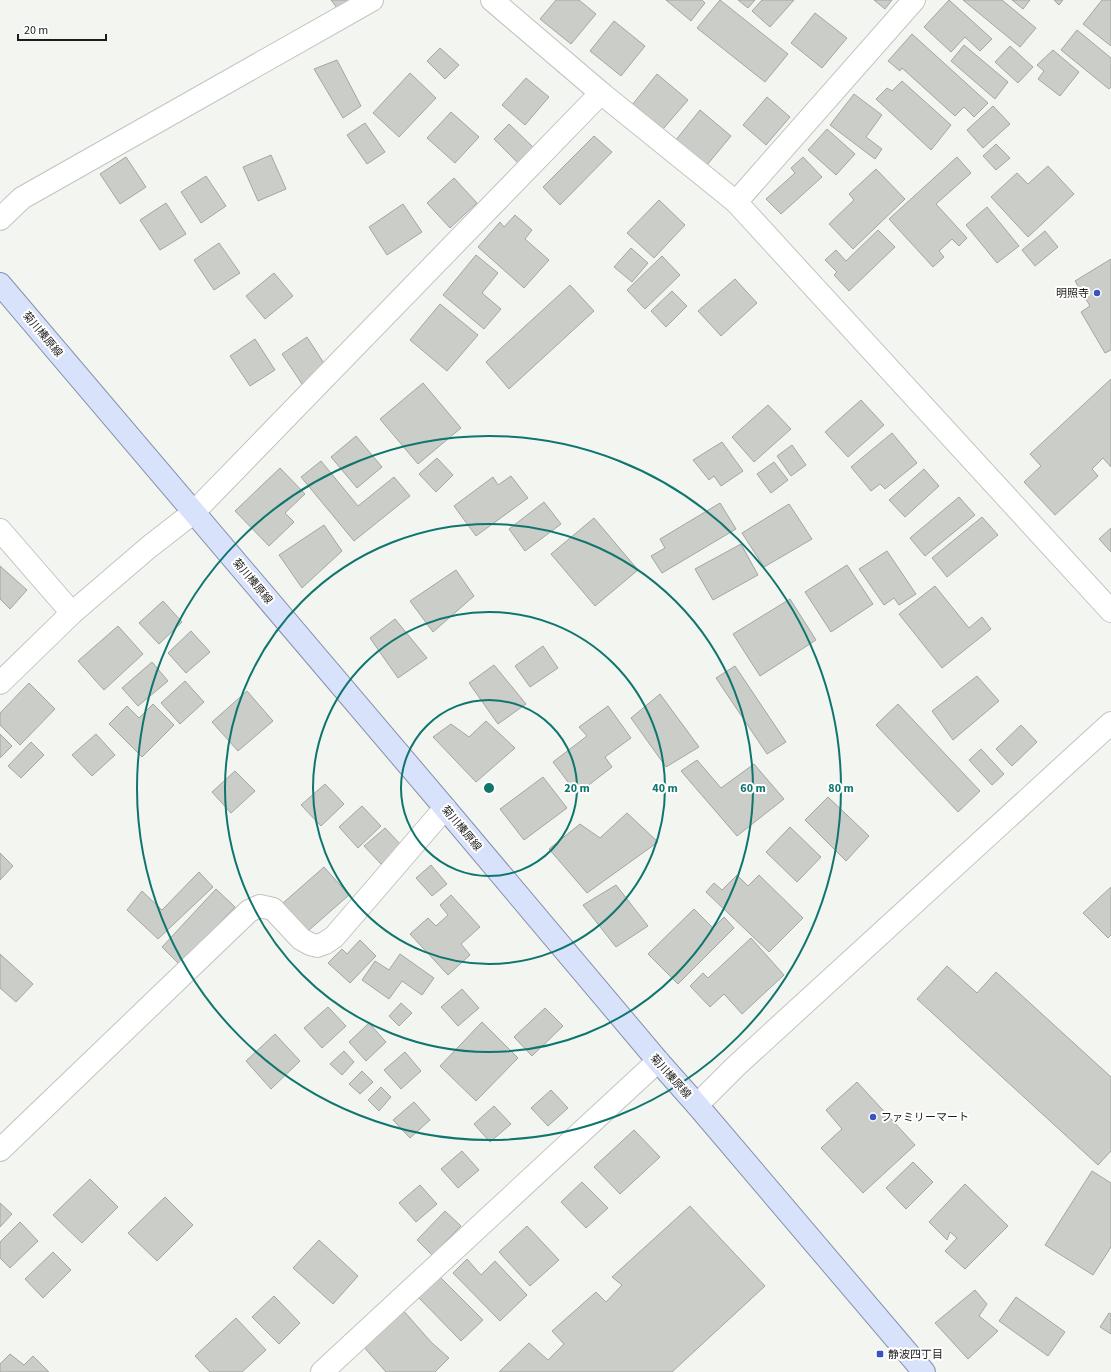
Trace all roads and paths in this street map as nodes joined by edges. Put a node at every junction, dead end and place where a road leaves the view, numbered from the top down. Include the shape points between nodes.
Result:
1 (372, 0) edge
2 (492, 0) edge
3 (914, 0) edge
4 (602, 94) junction
5 (736, 202) junction
6 (0, 219) edge
7 (0, 284) edge
8 (194, 512) junction
9 (0, 530) edge
10 (1111, 611) edge
11 (72, 613) junction
12 (0, 683) edge
13 (1111, 723) edge
14 (445, 808) junction
15 (658, 1062) junction
16 (697, 1105) junction
17 (0, 1150) edge
18 (322, 1372) edge
19 (924, 1372) edge

1 - 6 street via 22,198
2 - 4 street
3 - 5 street
4 - 5 street
4 - 8 street
5 - 10 street
7 - 8 main road, 菊川榛原線
8 - 11 street
8 - 14 main road, 菊川榛原線
9 - 11 street
11 - 12 street
13 - 16 street via 736,1066
14 - 15 main road, 菊川榛原線
14 - 17 street via 334,937 325,944 310,944 301,939 273,909 255,907
15 - 16 main road, 菊川榛原線
15 - 18 street
16 - 19 main road, 菊川榛原線

